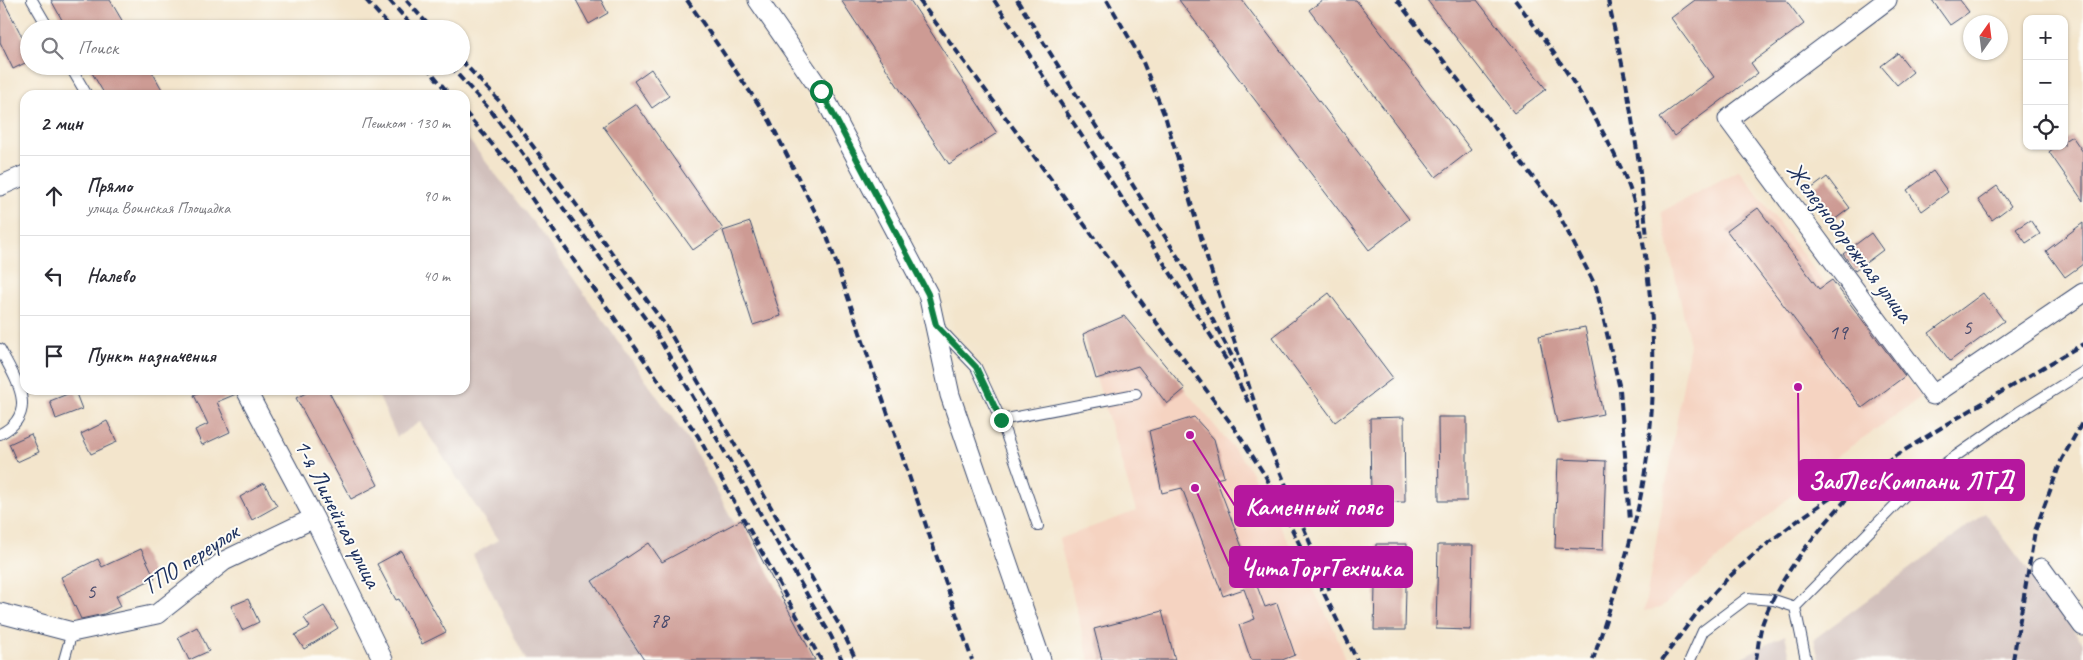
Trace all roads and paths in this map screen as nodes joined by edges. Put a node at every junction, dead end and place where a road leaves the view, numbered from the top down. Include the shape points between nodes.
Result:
1 (32, 0) edge
2 (758, 0) edge
3 (1886, 0) edge
4 (44, 20) edge
5 (75, 75) edge
6 (84, 90) edge
7 (20, 177) edge
8 (0, 186) edge
9 (2083, 293) edge
10 (936, 325) junction
11 (0, 349) edge
12 (2083, 372) edge
13 (20, 391) edge
14 (1136, 394) dead end
15 (22, 395) edge
16 (249, 395) edge
17 (1001, 420) junction
18 (0, 434) edge
19 (314, 518) junction
20 (1038, 526) dead end
21 (2041, 568) dead end
22 (1795, 607) junction
23 (0, 613) edge
24 (2083, 626) edge
25 (72, 632) junction
26 (64, 660) edge
27 (383, 660) edge
28 (1041, 660) edge
29 (1690, 660) edge
30 (1806, 660) edge

1 - 4 lane
2 - 10 street via 821,91 928,294
3 - 9 street, Железнодорожная улица via 1728,119 1933,395
5 - 6 lane
7 - 8 street
10 - 17 lane via 976,367
10 - 28 street via 950,396
11 - 13 lane
12 - 22 lane via 1917,483
14 - 17 lane
15 - 18 lane via 23,405 17,422
16 - 19 street, 1-я Линейная улица
17 - 20 lane
19 - 25 street, ТПО переулок via 224,561 157,614
19 - 27 street, 1-я Линейная улица
21 - 24 street
22 - 29 lane via 1774,600 1747,598 1703,631
22 - 30 lane
23 - 25 street, ТПО переулок
25 - 26 lane

